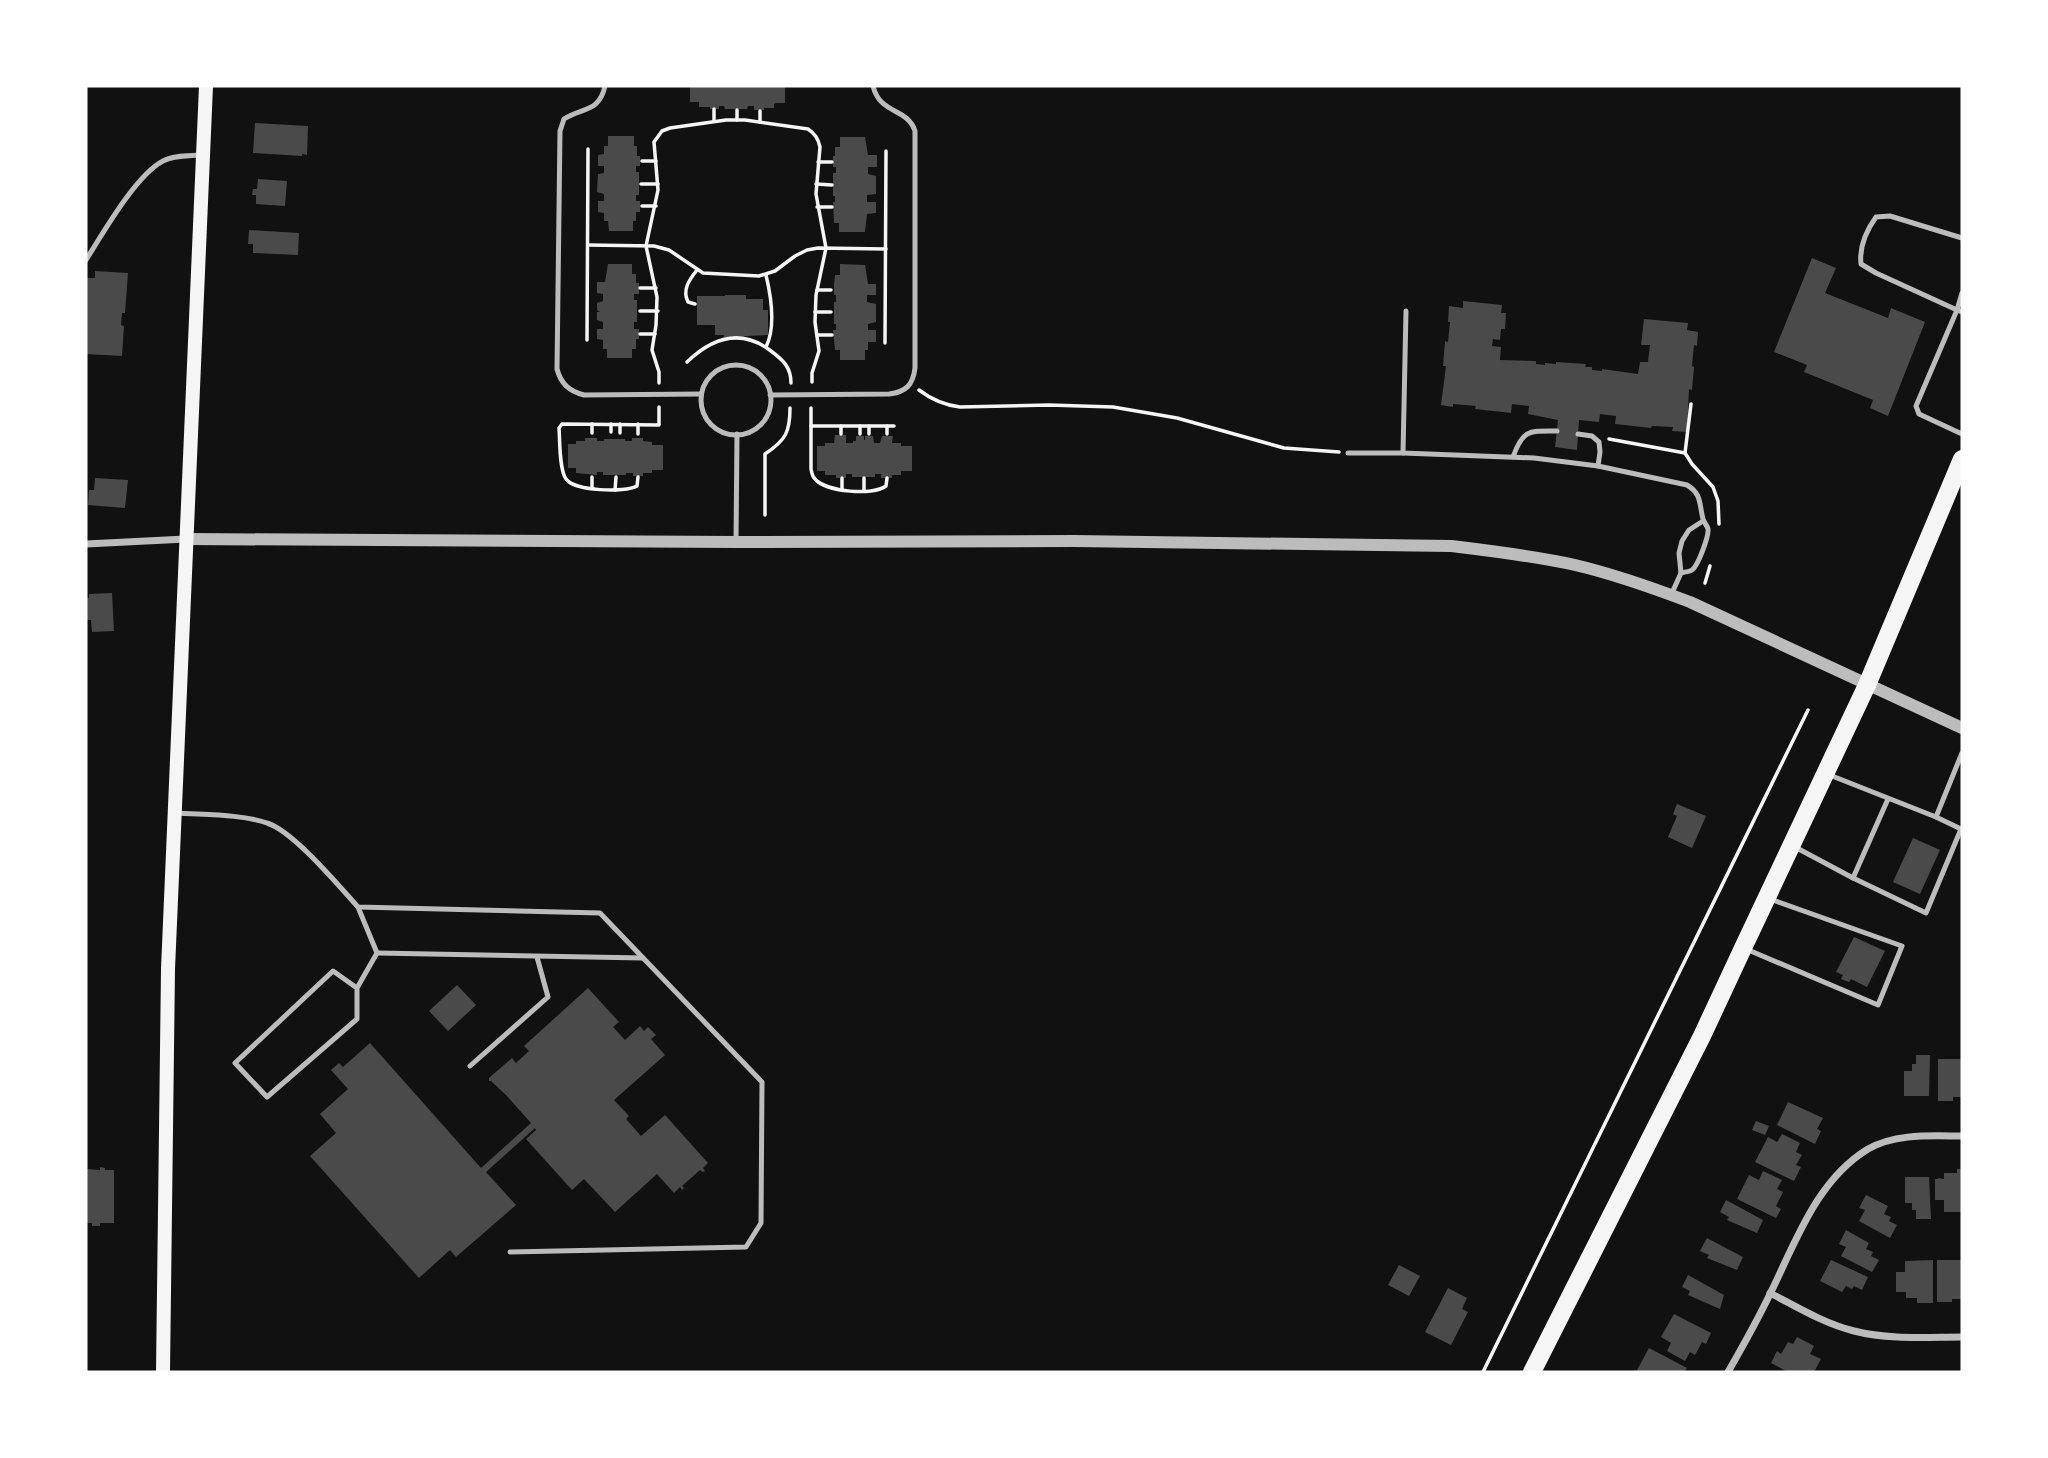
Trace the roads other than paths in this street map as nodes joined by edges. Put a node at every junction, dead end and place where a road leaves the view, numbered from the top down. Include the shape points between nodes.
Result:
1 (206, 86) edge
2 (605, 86) edge
3 (873, 86) edge
4 (203, 155) junction
5 (1962, 238) edge
6 (86, 260) edge
7 (1962, 293) edge
8 (1959, 311) edge
9 (1406, 312) dead end
10 (701, 394) junction
11 (770, 395) junction
12 (1557, 432) dead end
13 (737, 434) junction
14 (1578, 434) dead end
15 (1962, 435) edge
16 (1348, 453) road end
17 (1403, 453) junction
18 (1513, 457) junction
19 (1598, 466) junction
20 (1961, 467) edge
21 (1703, 521) junction
22 (187, 539) junction
23 (736, 542) junction
24 (86, 544) edge
25 (1681, 573) junction
26 (1671, 595) junction
27 (1867, 685) junction
28 (1962, 728) edge
29 (1962, 754) edge
30 (1825, 774) junction
31 (1888, 799) junction
32 (176, 813) junction
33 (1936, 817) junction
34 (1791, 845) junction
35 (1853, 878) junction
36 (1767, 898) junction
37 (358, 907) junction
38 (1743, 948) junction
39 (377, 953) junction
40 (537, 957) junction
41 (643, 958) junction
42 (357, 988) junction
43 (470, 1066) dead end
44 (1962, 1136) edge
45 (510, 1252) dead end
46 (1770, 1293) junction
47 (1962, 1337) edge
48 (163, 1372) edge
49 (1532, 1372) edge
50 (1728, 1372) edge

1 - 4 main road
2 - 10 lane via 596,105 570,115 561,124 559,377 568,389 584,395
3 - 11 lane via 885,107 909,120 915,131 912,384 884,394
4 - 6 lane via 173,157 150,171
4 - 22 main road
5 - 8 lane via 1890,216 1877,218 1867,229 1860,252 1861,264 1876,273
7 - 8 lane
8 - 15 lane via 1916,406 1919,414
9 - 17 lane
10 - 11 lane via 713,373 734,365 760,375
10 - 13 lane via 709,421 721,431
11 - 13 lane via 763,421
12 - 18 lane via 1526,433
13 - 23 lane
14 - 19 lane via 1599,442
16 - 17 lane
17 - 18 lane
18 - 19 lane
19 - 21 lane via 1691,487 1700,499
20 - 27 highway
21 - 25 lane via 1682,541
21 - 25 lane via 1707,536 1696,566
22 - 23 street
22 - 24 street
22 - 32 main road
23 - 26 street via 1451,546 1576,565
25 - 26 lane
26 - 27 street
27 - 28 street
27 - 30 highway
29 - 33 lane
30 - 31 lane
30 - 34 highway
31 - 33 lane
31 - 35 lane
32 - 37 lane via 270,823 289,835
32 - 48 main road via 168,969
33 - 35 lane via 1961,829 1926,913
34 - 35 lane
34 - 36 highway
36 - 38 highway
36 - 38 lane via 1902,946 1878,1005
37 - 39 lane
37 - 41 lane via 600,913
38 - 49 highway
39 - 40 lane
39 - 42 lane
40 - 41 lane
40 - 43 lane via 548,997
41 - 45 lane via 762,1082 761,1223 746,1247
42 - 42 lane via 333,971 234,1063 267,1097 357,1019
44 - 46 street via 1895,1139 1870,1148 1849,1163 1822,1191
46 - 47 street via 1853,1331 1892,1337
46 - 50 street

